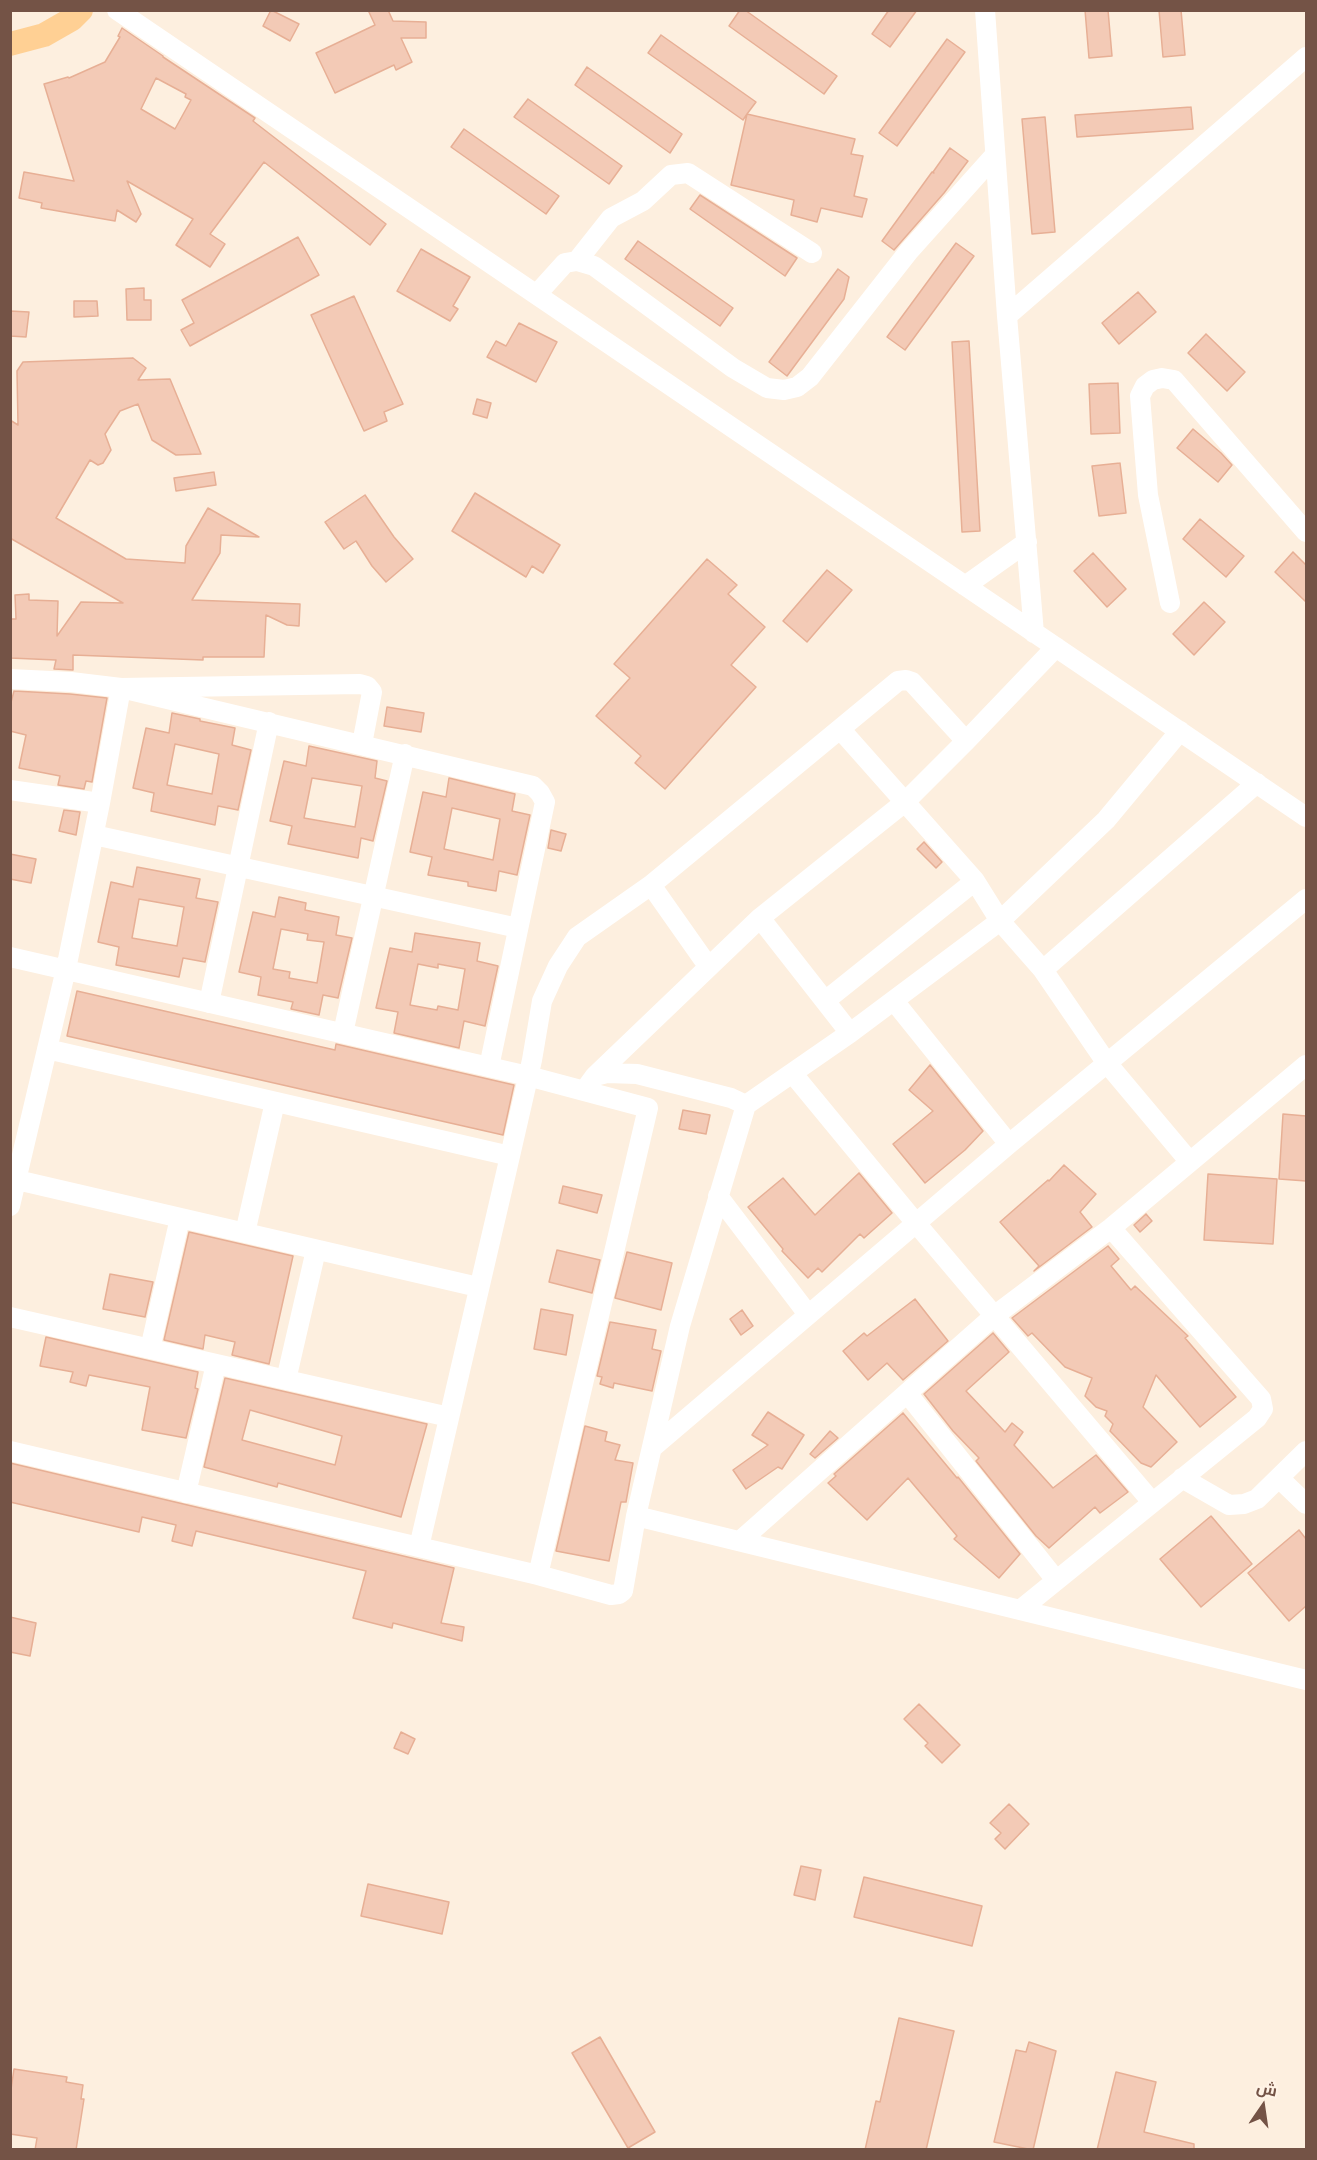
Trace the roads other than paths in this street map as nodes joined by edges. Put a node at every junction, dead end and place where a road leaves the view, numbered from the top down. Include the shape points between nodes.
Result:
1 (81, 10) edge
2 (117, 10) edge
3 (985, 10) edge
4 (10, 44) edge
5 (1306, 57) edge
6 (995, 155) junction
7 (812, 253) dead end
8 (577, 261) junction
9 (537, 294) junction
10 (1007, 316) junction
11 (1306, 532) edge
12 (1027, 542) junction
13 (965, 586) junction
14 (1170, 603) dead end
15 (1035, 633) junction
16 (1056, 647) junction
17 (10, 679) edge
18 (121, 688) junction
19 (268, 722) junction
20 (841, 730) junction
21 (1180, 731) junction
22 (966, 741) junction
23 (362, 744) junction
24 (405, 754) junction
25 (1257, 783) junction
26 (10, 790) edge
27 (905, 802) junction
28 (100, 803) junction
29 (1306, 817) edge
30 (94, 835) junction
31 (238, 867) junction
32 (975, 881) junction
33 (651, 885) junction
34 (374, 896) junction
35 (1306, 899) edge
36 (760, 918) junction
37 (1000, 921) junction
38 (518, 928) junction
39 (10, 957) edge
40 (708, 966) junction
41 (66, 969) junction
42 (1042, 970) junction
43 (825, 1001) junction
44 (894, 1001) junction
45 (209, 1003) junction
46 (850, 1033) junction
47 (343, 1034) junction
48 (47, 1049) junction
49 (1106, 1062) junction
50 (1306, 1065) edge
51 (489, 1067) junction
52 (793, 1074) junction
53 (528, 1076) junction
54 (590, 1083) junction
55 (275, 1101) junction
56 (746, 1105) junction
57 (1009, 1144) junction
58 (510, 1156) junction
59 (1190, 1162) junction
60 (17, 1180) junction
61 (718, 1196) junction
62 (10, 1206) edge
63 (180, 1218) junction
64 (915, 1222) junction
65 (1111, 1228) junction
66 (245, 1233) junction
67 (316, 1250) junction
68 (478, 1287) junction
69 (807, 1313) junction
70 (994, 1316) junction
71 (10, 1317) edge
72 (150, 1349) junction
73 (216, 1364) junction
74 (286, 1380) junction
75 (907, 1393) junction
76 (449, 1417) junction
77 (652, 1448) junction
78 (10, 1451) edge
79 (1306, 1451) edge
80 (1182, 1478) junction
81 (1279, 1478) junction
82 (186, 1493) junction
83 (1152, 1502) junction
84 (1306, 1504) edge
85 (636, 1516) junction
86 (740, 1541) junction
87 (419, 1547) junction
88 (538, 1575) junction
89 (1056, 1580) junction
90 (1020, 1610) junction
91 (1305, 1676) edge

1 - 4 main road via 44,35
2 - 9 street
3 - 6 street
5 - 10 street
6 - 8 street via 909,251 810,377 797,387 767,388 733,368 594,266
6 - 10 street
7 - 8 street via 688,173 671,175 643,201 611,218
8 - 9 street via 565,263
9 - 13 street
10 - 12 street
11 - 14 street via 1174,380 1153,380 1144,386 1140,396 1148,495
12 - 13 street
12 - 15 street
13 - 15 street
15 - 16 street
16 - 21 street
16 - 22 street
17 - 18 street
18 - 19 street
18 - 23 street via 360,684 372,692
18 - 28 street
19 - 23 street
19 - 31 street
20 - 22 street via 898,681 906,680
20 - 27 street
20 - 33 street
21 - 25 street
21 - 37 street via 1106,820
22 - 27 street
23 - 24 street
24 - 34 street
24 - 38 street via 533,786 540,793 545,802
25 - 29 street
25 - 42 street
26 - 28 street
27 - 32 street
27 - 36 street
28 - 30 street
30 - 31 street
30 - 41 street
31 - 34 street
31 - 45 street
32 - 37 street
32 - 43 street
33 - 40 street
33 - 53 street via 577,937 558,966 542,1001
34 - 38 street
34 - 47 street
35 - 49 street
36 - 40 street
36 - 43 street
37 - 42 street
37 - 44 street
38 - 51 street
39 - 41 street
40 - 54 street
41 - 45 street
41 - 48 street
42 - 49 street
43 - 46 street
44 - 46 street
44 - 57 street
45 - 47 street
46 - 52 street
47 - 51 street
48 - 55 street
48 - 60 street
49 - 57 street
49 - 59 street
50 - 59 street
51 - 53 street
52 - 56 street
52 - 64 street
53 - 54 street
53 - 58 street
54 - 56 street via 607,1073 637,1074
54 - 88 street via 648,1108
55 - 58 street
55 - 66 street
56 - 61 street
57 - 64 street
58 - 68 street
59 - 65 street
60 - 62 street
60 - 63 street
61 - 69 street
61 - 77 street via 680,1326
63 - 66 street
63 - 72 street
64 - 69 street
64 - 70 street
65 - 70 street
65 - 80 street via 1261,1399 1263,1409 1257,1418
66 - 67 street
67 - 68 street
67 - 74 street
68 - 76 street
69 - 77 street
70 - 75 street
70 - 83 street
71 - 72 street
72 - 73 street
73 - 74 street
73 - 82 street
74 - 76 street
75 - 86 street
75 - 89 street
76 - 87 street
77 - 85 street
78 - 82 street
79 - 81 street
80 - 81 street via 1229,1505 1257,1499
80 - 83 street
81 - 84 street
82 - 87 street
83 - 89 street
85 - 86 street
85 - 88 street via 623,1591 619,1594
86 - 90 street
87 - 88 street
89 - 90 street
90 - 91 street

